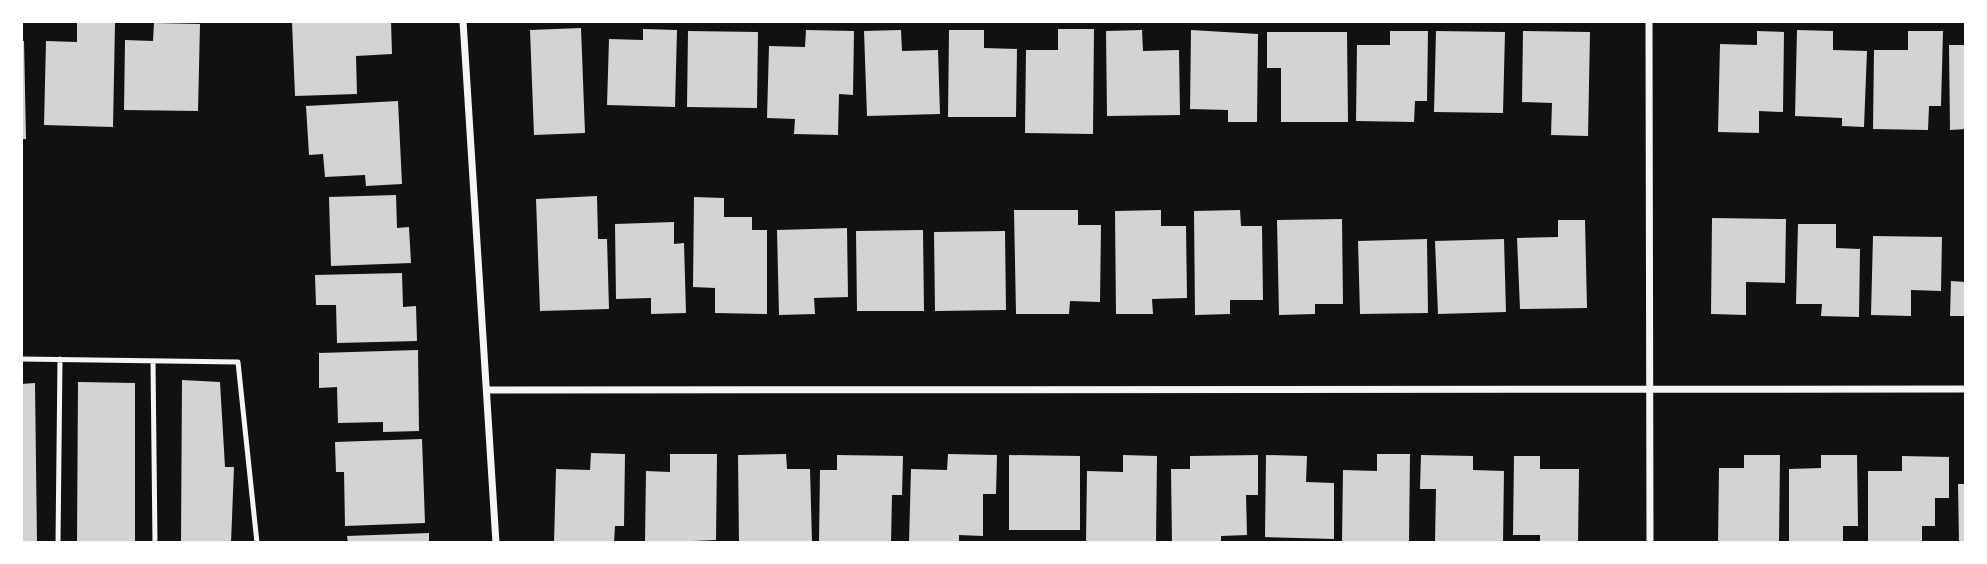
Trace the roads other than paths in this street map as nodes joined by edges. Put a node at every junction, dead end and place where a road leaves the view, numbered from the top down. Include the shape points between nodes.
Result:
1 (464, 21) edge
2 (1649, 21) edge
3 (21, 359) edge
4 (60, 359) junction
5 (153, 361) junction
6 (1650, 387) junction
7 (1966, 389) edge
8 (487, 390) junction
9 (58, 543) edge
10 (155, 543) edge
11 (257, 543) edge
12 (496, 543) edge
13 (1650, 543) edge

1 - 8 street
2 - 6 street
3 - 4 lane
4 - 5 lane
4 - 9 lane
5 - 10 lane
5 - 11 lane via 238,362
6 - 7 street
6 - 8 street
6 - 13 street
8 - 12 street

